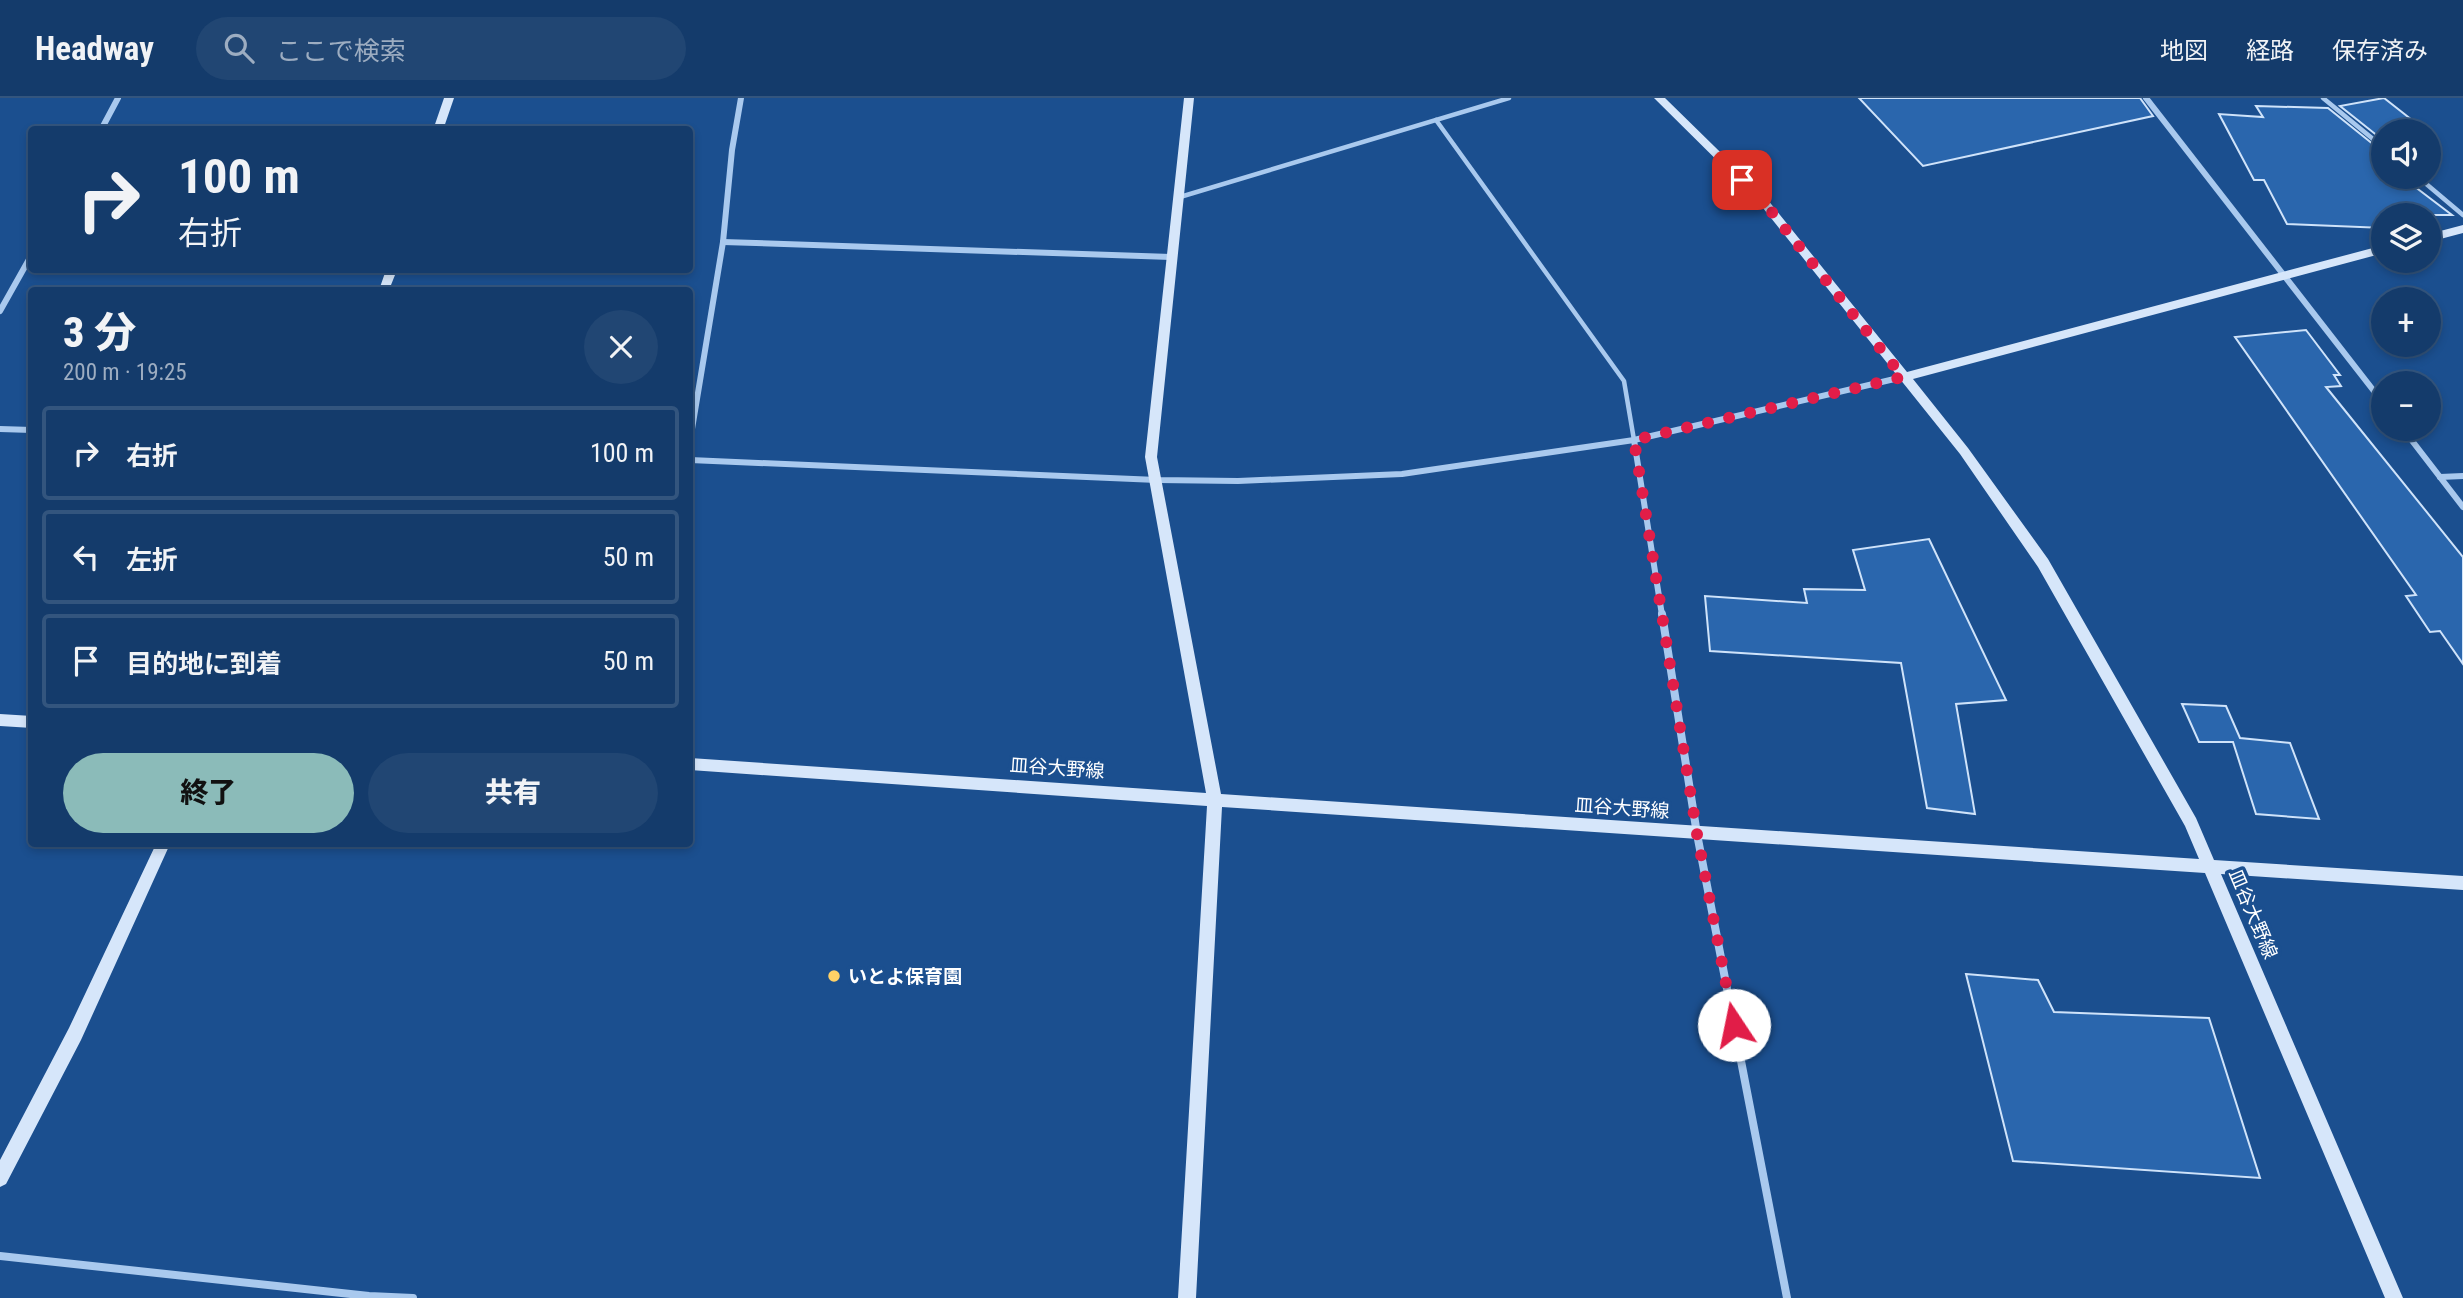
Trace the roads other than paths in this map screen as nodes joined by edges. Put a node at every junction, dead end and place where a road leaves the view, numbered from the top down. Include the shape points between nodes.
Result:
1 (118, 98) edge
2 (449, 98) edge
3 (741, 98) edge
4 (1189, 98) edge
5 (1509, 98) edge
6 (1659, 98) edge
7 (2146, 98) edge
8 (2323, 98) edge
9 (1436, 120) junction
10 (103, 126) edge
11 (439, 126) edge
12 (2371, 137) edge
13 (2432, 189) edge
14 (1178, 198) junction
15 (2463, 215) edge
16 (2463, 229) edge
17 (2441, 235) edge
18 (723, 242) junction
19 (2371, 252) edge
20 (1171, 257) junction
21 (28, 261) edge
22 (2283, 274) junction
23 (0, 311) edge
24 (1903, 377) junction
25 (2371, 387) edge
26 (693, 423) edge
27 (0, 429) edge
28 (28, 430) edge
29 (1634, 440) junction
30 (2412, 441) edge
31 (693, 460) edge
32 (2463, 476) edge
33 (2440, 477) junction
34 (1157, 480) junction
35 (2463, 507) edge
36 (0, 720) edge
37 (28, 722) edge
38 (693, 764) edge
39 (1215, 800) junction
40 (1697, 834) junction
41 (162, 847) edge
42 (2209, 866) junction
43 (2463, 883) edge
44 (0, 1178) edge
45 (0, 1256) edge
46 (369, 1297) edge
47 (413, 1298) edge
48 (1187, 1298) edge
49 (1787, 1298) edge
50 (2394, 1298) edge

1 - 10 street
2 - 11 street
3 - 18 street
4 - 14 street
5 - 9 lane
6 - 24 street via 1759,196
7 - 22 street
8 - 12 lane
9 - 14 lane
9 - 29 lane via 1624,381
13 - 15 lane
14 - 20 street
16 - 17 street
18 - 20 street
18 - 26 street
19 - 22 street
20 - 34 street via 1151,457
21 - 23 street
22 - 24 street
22 - 25 street
24 - 29 street
24 - 42 street via 1964,451 2043,562 2191,823
27 - 28 street
29 - 34 street via 1402,474
29 - 40 street
30 - 33 street
31 - 34 street
32 - 33 street
33 - 35 street
34 - 39 street
36 - 37 street
38 - 39 street, 皿谷大野線
39 - 40 street, 皿谷大野線
39 - 48 street
40 - 42 street, 皿谷大野線
40 - 49 street
41 - 44 street via 75,1034
42 - 43 street
42 - 50 street, 皿谷大野線
45 - 46 street
46 - 47 street

